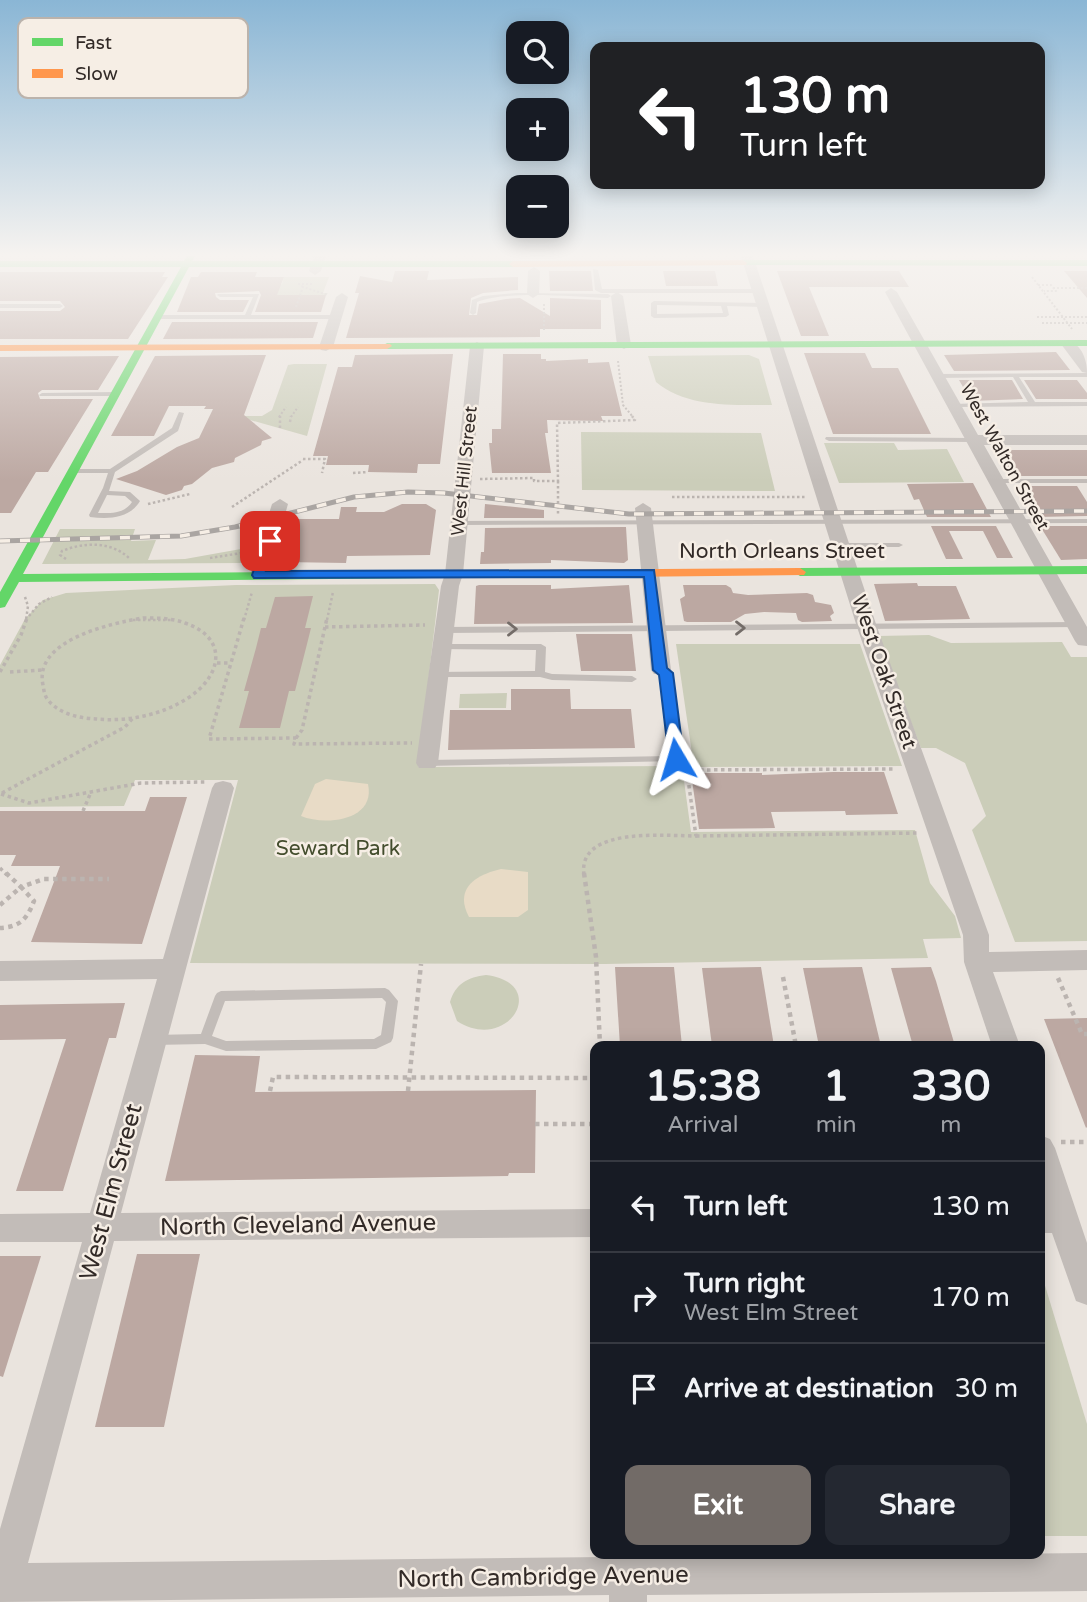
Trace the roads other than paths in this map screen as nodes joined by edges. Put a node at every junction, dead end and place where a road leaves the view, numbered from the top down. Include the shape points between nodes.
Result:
1 (150, 331) edge
2 (331, 331) edge
3 (620, 331) edge
4 (771, 331) edge
5 (913, 331) edge
6 (1078, 341) edge
7 (920, 344) junction
8 (776, 345) junction
9 (326, 346) junction
10 (477, 346) junction
11 (141, 347) junction
12 (0, 348) edge
13 (621, 350) junction
14 (1087, 369) edge
15 (1087, 375) edge
16 (937, 376) junction
17 (1015, 376) junction
18 (115, 394) junction
19 (43, 395) dead end
20 (1087, 404) edge
21 (954, 405) junction
22 (1033, 405) junction
23 (181, 413) dead end
24 (829, 439) dead end
25 (973, 440) junction
26 (1087, 440) edge
27 (73, 471) junction
28 (112, 471) junction
29 (996, 481) junction
30 (1087, 481) edge
31 (105, 493) junction
32 (280, 504) dead end
33 (644, 516) junction
34 (1018, 521) junction
35 (1087, 521) edge
36 (459, 523) junction
37 (834, 523) junction
38 (841, 545) junction
39 (900, 545) dead end
40 (1045, 570) junction
41 (1087, 570) edge
42 (850, 572) junction
43 (650, 573) junction
44 (454, 574) junction
45 (14, 578) junction
46 (256, 581) junction
47 (0, 604) edge
48 (1076, 625) junction
49 (867, 627) junction
50 (655, 628) junction
51 (437, 634) junction
52 (1086, 641) edge
53 (660, 670) joint
54 (438, 674) junction
55 (540, 674) junction
56 (632, 679) dead end
57 (427, 763) joint
58 (223, 788) road end
59 (1087, 960) edge
60 (977, 962) junction
61 (172, 969) junction
62 (0, 971) edge
63 (205, 1039) junction
64 (153, 1040) junction
65 (1004, 1041) edge
66 (1049, 1145) edge
67 (1051, 1218) edge
68 (590, 1223) edge
69 (101, 1227) junction
70 (0, 1228) edge
71 (1087, 1290) edge
72 (1087, 1572) edge
73 (627, 1577) edge
74 (1, 1587) edge
75 (159, 1591) edge

1 - 11 main road
2 - 9 street
3 - 13 street
4 - 8 street, West Oak Street
5 - 7 street, West Walton Street
6 - 7 main road
6 - 14 street
7 - 8 main road
7 - 16 street, West Walton Street
8 - 13 main road
8 - 37 street, West Oak Street
9 - 10 main road
9 - 11 main road
10 - 13 main road
10 - 36 street, West Hill Street
11 - 12 main road
11 - 18 main road
15 - 17 lane
16 - 17 lane
16 - 21 street, West Walton Street
17 - 22 lane
18 - 19 lane
18 - 27 main road
20 - 22 lane
21 - 22 lane
21 - 25 street, West Walton Street
23 - 28 lane via 175,429
24 - 25 lane
25 - 26 street
25 - 29 street, West Walton Street
27 - 28 lane
27 - 45 main road
28 - 31 lane
29 - 30 lane
29 - 34 street, West Walton Street
31 - 31 lane via 93,515 123,513 136,501 127,494
32 - 46 street
33 - 36 lane via 558,523
33 - 37 lane
33 - 43 street
34 - 35 lane
34 - 37 lane
34 - 40 street, West Walton Street
36 - 44 street, West Hill Street
37 - 38 street, West Oak Street
38 - 39 lane
38 - 42 street, West Oak Street
40 - 41 main road, North Orleans Street
40 - 42 main road, North Orleans Street
40 - 48 street, West Walton Street
42 - 43 main road, North Orleans Street
42 - 49 street, West Oak Street
43 - 44 main road, North Orleans Street
43 - 50 street
44 - 46 main road, North Orleans Street
44 - 51 street, West Hill Street
45 - 46 main road, North Orleans Street
45 - 47 main road
48 - 49 lane
48 - 52 street, West Walton Street
50 -> 49 lane
49 - 60 street, West Oak Street via 976,935
51 -> 50 lane
50 - 53 street
51 - 54 street, West Hill Street
51 - 55 lane via 541,648
53 - 57 lane via 666,673 682,759
54 - 55 lane
54 - 57 street, West Hill Street
55 - 56 lane
58 - 61 street, West Elm Street
59 - 60 street
60 - 65 street, West Oak Street
61 - 62 street
61 - 64 street, West Elm Street
63 - 63 lane via 226,1046 376,1044 387,1038 392,1001 385,993 221,996
63 - 64 lane
64 - 69 street, West Elm Street
66 - 67 street
67 - 71 street
68 - 69 street, North Cleveland Avenue
69 - 70 street, North Cleveland Avenue
69 - 74 street, West Elm Street
72 - 73 street, North Cambridge Avenue
73 - 75 street, North Cambridge Avenue
74 - 75 street, North Cambridge Avenue

